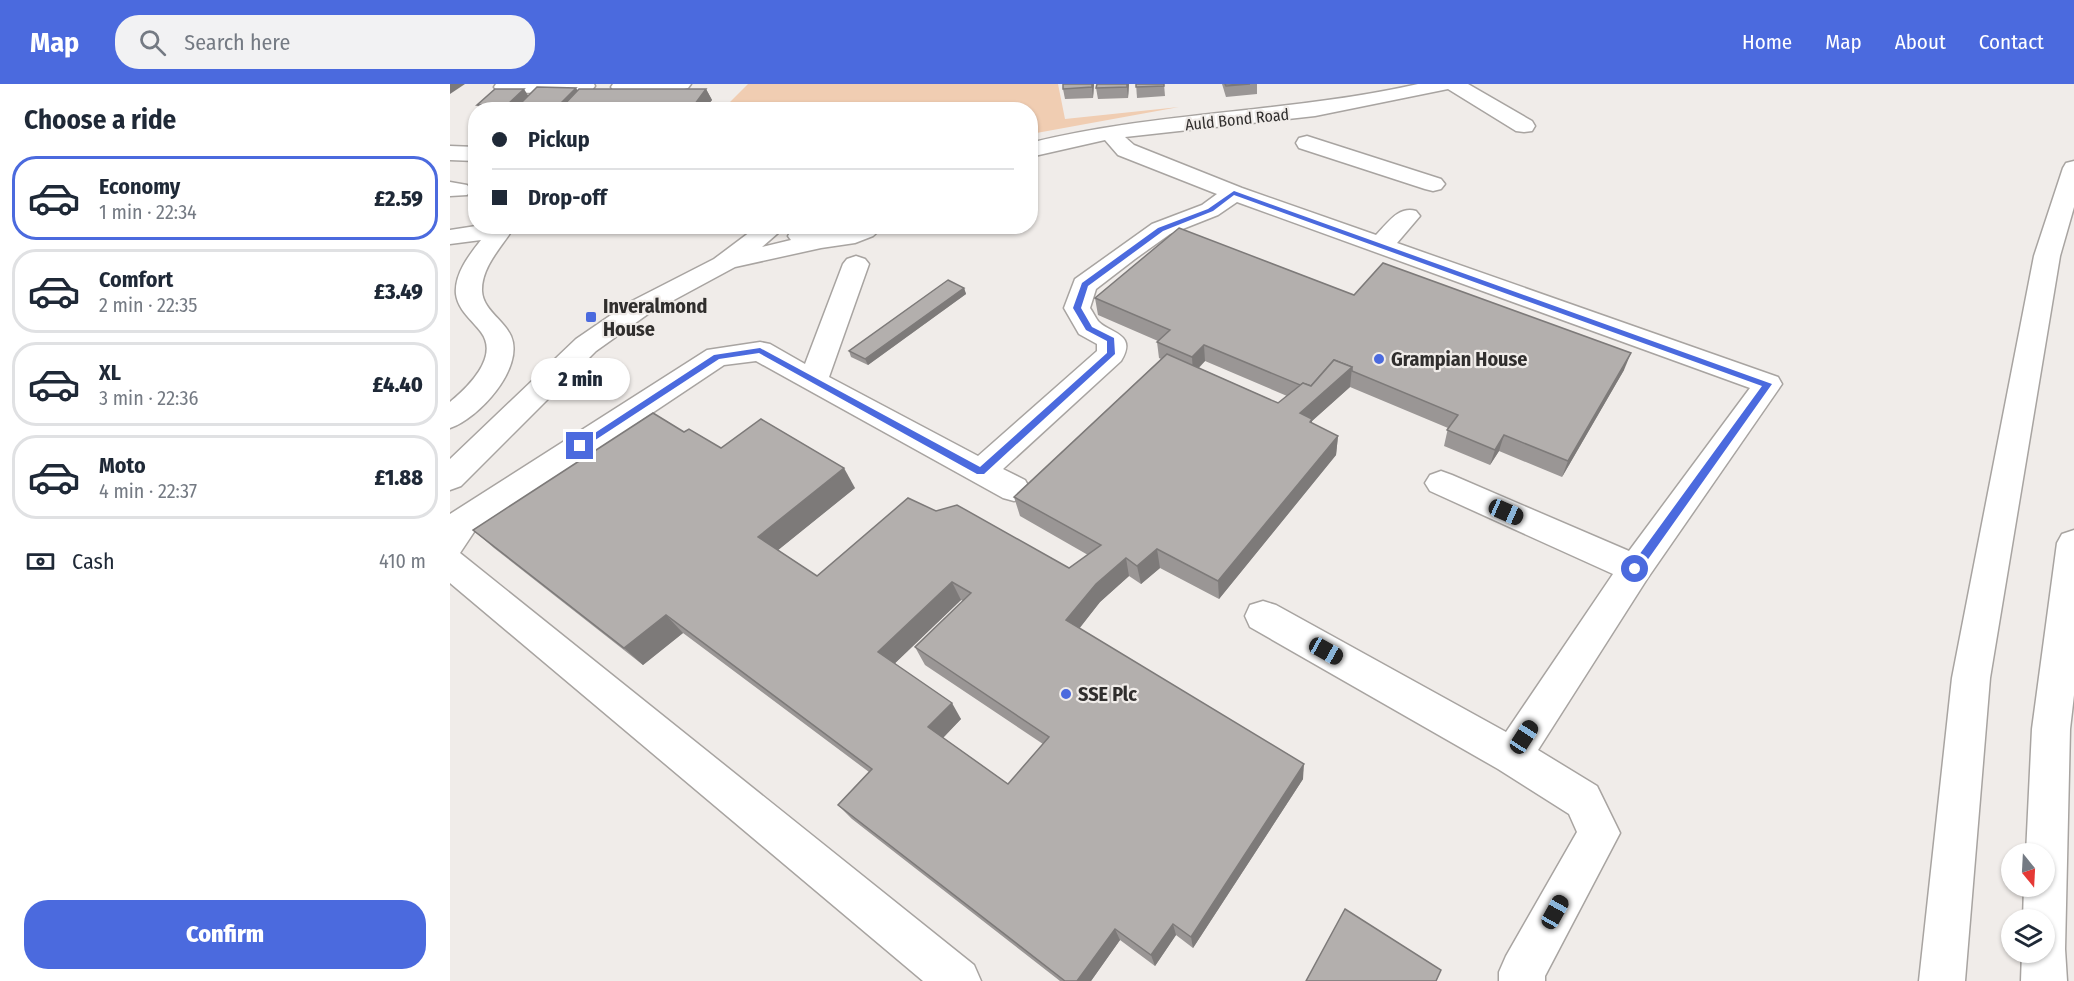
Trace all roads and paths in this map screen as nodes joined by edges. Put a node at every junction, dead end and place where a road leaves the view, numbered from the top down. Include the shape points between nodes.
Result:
1 (681, 84) edge
2 (1444, 84) edge
3 (1454, 84) edge
4 (585, 86) edge
5 (621, 87) edge
6 (501, 89) edge
7 (1524, 126) dead end
8 (1112, 132) junction
9 (1307, 143) dead end
10 (1038, 148) edge
11 (450, 153) edge
12 (468, 154) edge
13 (2074, 168) edge
14 (1433, 184) dead end
15 (1234, 193) junction
16 (1408, 216) dead end
17 (468, 234) edge
18 (497, 234) edge
19 (763, 234) edge
20 (799, 234) edge
21 (856, 234) edge
22 (872, 234) edge
23 (450, 237) edge
24 (823, 241) junction
25 (1381, 246) junction
26 (723, 264) junction
27 (856, 264) junction
28 (467, 309) edge
29 (813, 381) junction
30 (450, 417) edge
31 (981, 471) junction
32 (450, 478) edge
33 (1441, 483) dead end
34 (1014, 489) dead end
35 (450, 543) edge
36 (2074, 543) edge
37 (450, 563) edge
38 (1635, 569) junction
39 (1263, 616) dead end
40 (1512, 756) junction
41 (2045, 909) edge
42 (2044, 963) edge
43 (958, 981) edge
44 (1522, 981) edge
45 (1942, 981) edge
46 (2043, 981) edge

1 - 5 main road
2 - 8 main road, Auld Bond Road via 1316,110
3 - 7 main road
4 - 6 main road
8 - 10 main road, Auld Bond Road
8 - 15 main road via 1126,150
9 - 14 main road
11 - 12 main road
13 - 45 main road via 2047,256 1971,678
15 - 25 main road
15 - 31 main road via 1210,210 1161,229 1084,285 1077,308 1089,328 1111,340 1111,354
16 - 25 main road
17 - 23 main road
18 - 28 main road via 480,257
19 - 26 main road
20 - 24 main road
21 - 24 main road
22 - 27 main road
24 - 26 main road
24 - 27 main road via 839,248
25 - 38 main road via 1767,384
26 - 32 main road via 639,308 586,345
27 - 29 main road
28 - 30 main road via 499,338 500,358 489,381
29 - 31 main road
29 - 35 main road via 760,351 717,357 462,523
31 - 34 main road
33 - 38 main road
36 - 41 main road via 2051,729
37 - 43 main road
38 - 40 main road
39 - 40 main road
40 - 44 main road via 1583,800 1599,833 1522,972
42 - 46 main road

